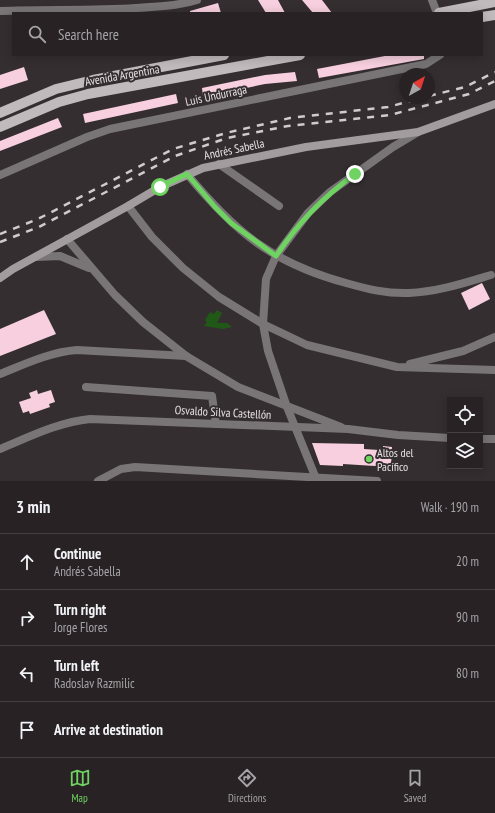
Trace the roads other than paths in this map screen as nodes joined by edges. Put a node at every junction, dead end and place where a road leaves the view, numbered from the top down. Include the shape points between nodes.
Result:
1 (197, 0) edge
2 (432, 0) edge
3 (495, 2) edge
4 (0, 11) edge
5 (438, 12) edge
6 (443, 12) edge
7 (495, 15) edge
8 (483, 18) edge
9 (219, 56) edge
10 (295, 56) edge
11 (438, 56) edge
12 (495, 104) edge
13 (0, 113) edge
14 (0, 127) edge
15 (418, 132) junction
16 (219, 164) junction
17 (187, 174) junction
18 (0, 175) edge
19 (128, 206) junction
20 (278, 206) dead end
21 (66, 239) junction
22 (276, 256) junction
23 (33, 257) junction
24 (92, 270) junction
25 (491, 275) dead end
26 (0, 278) edge
27 (263, 324) junction
28 (495, 337) edge
29 (186, 356) junction
30 (397, 367) junction
31 (495, 370) edge
32 (0, 374) edge
33 (86, 387) dead end
34 (287, 407) junction
35 (216, 424) junction
36 (296, 428) junction
37 (348, 429) junction
38 (447, 438) edge
39 (483, 438) edge
40 (495, 439) edge
41 (0, 449) edge
42 (316, 480) edge
43 (98, 481) edge
44 (377, 481) edge

1 - 4 street via 166,6 102,10
2 - 5 street
3 - 6 main road
7 - 8 main road
9 - 13 main road, Avenida Argentina via 56,88
10 - 14 main road, Avenida Argentina via 88,94 59,102
11 - 18 street, Luis Undurraga via 426,64 110,130 87,137
12 - 15 main road, Andrés Sabella
15 - 16 main road, Andrés Sabella via 306,147
15 - 22 street via 330,192 308,213
16 - 17 main road, Andrés Sabella
16 - 20 street
17 - 19 main road, Andrés Sabella
17 - 22 street via 231,223
19 - 21 main road, Andrés Sabella
19 - 27 street via 152,237 183,268 219,297
21 - 23 main road, Andrés Sabella
21 - 24 street
22 - 25 street via 328,278 377,292 409,293 452,287
22 - 27 street via 266,279
23 - 24 street via 60,256
23 - 26 main road, Andrés Sabella
24 - 29 street via 143,322
27 - 30 street via 307,344
27 - 34 street via 268,351
28 - 30 street via 450,355
29 - 32 street via 64,351
29 - 34 street via 238,388
30 - 31 street
33 - 35 street via 212,396
34 - 36 street
34 - 37 street
35 - 36 street, Osvaldo Silva Castellón
35 - 41 street, Osvaldo Silva Castellón via 75,420
36 - 37 street, Osvaldo Silva Castellón
36 - 42 street
37 - 38 street, Osvaldo Silva Castellón
39 - 40 street
42 - 43 street via 135,467 121,469
42 - 44 street

